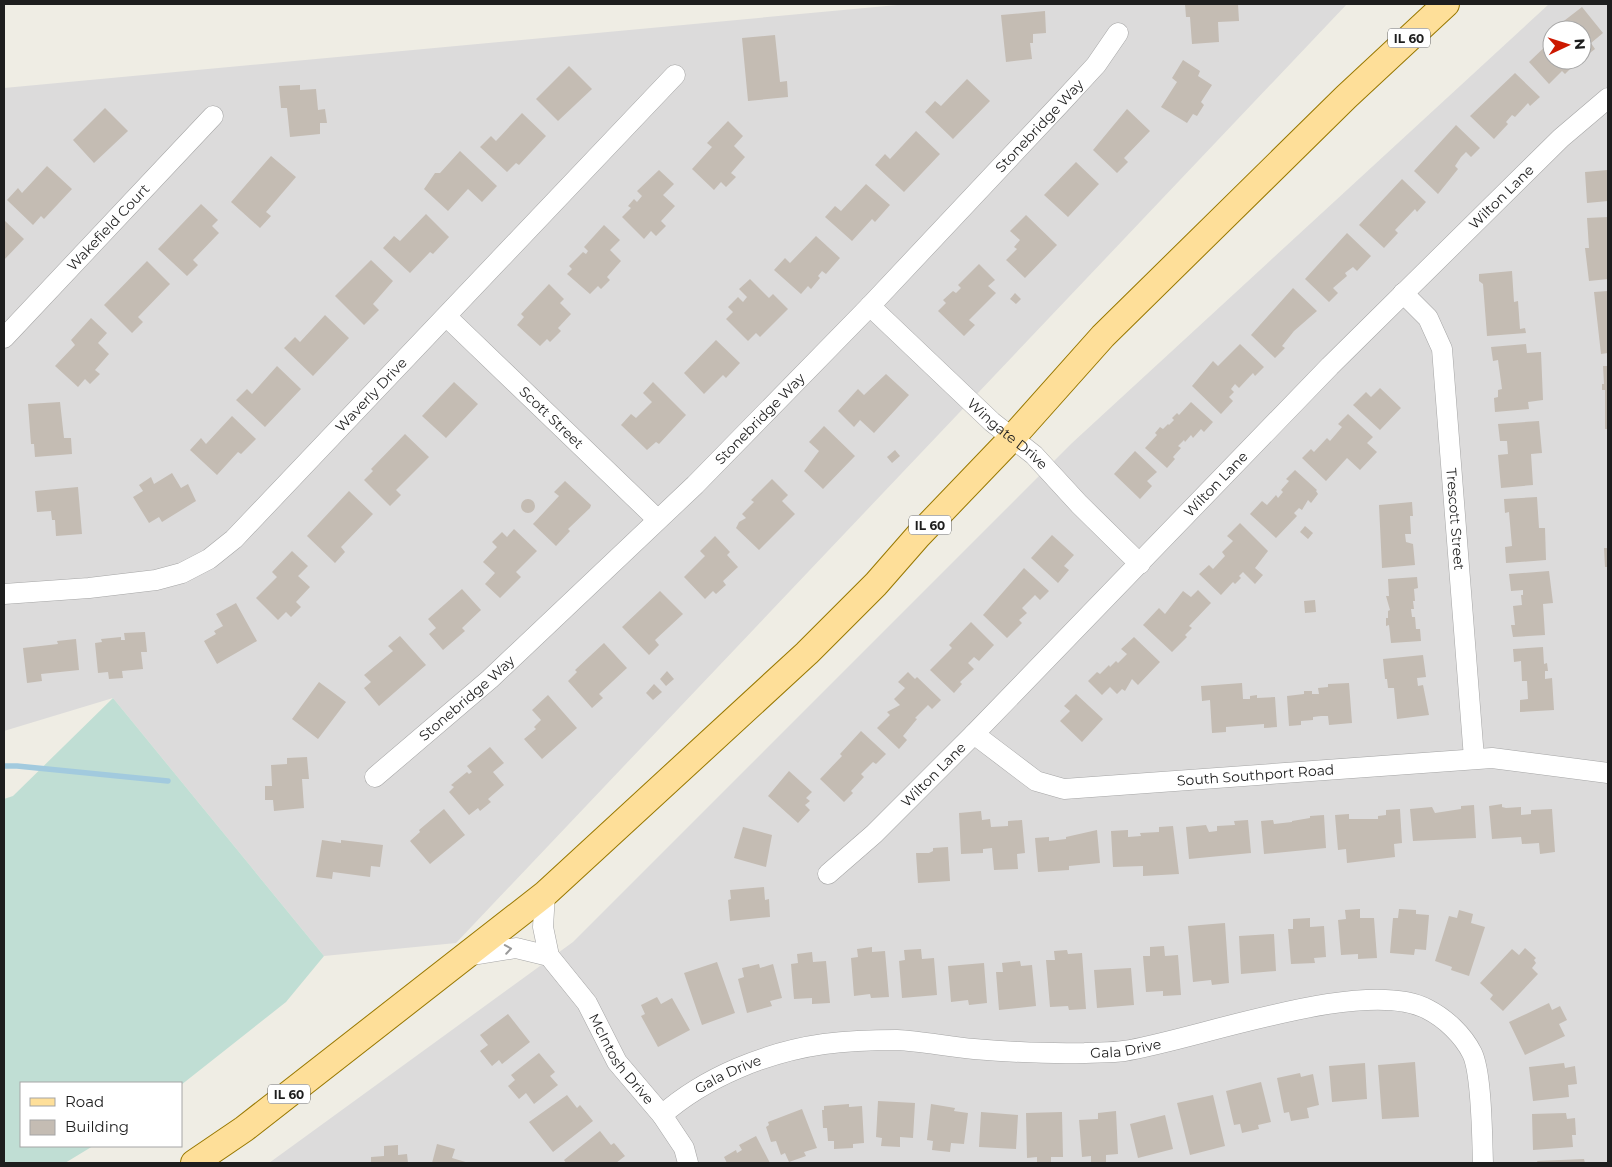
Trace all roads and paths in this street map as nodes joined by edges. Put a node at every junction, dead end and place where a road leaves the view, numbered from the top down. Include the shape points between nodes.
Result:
1 (1446, 4) edge
2 (1118, 33) dead end
3 (675, 75) dead end
4 (1608, 98) edge
5 (212, 116) dead end
6 (1403, 293) junction
7 (870, 306) junction
8 (447, 317) junction
9 (4, 338) edge
10 (1012, 438) junction
11 (657, 519) junction
12 (1140, 564) junction
13 (4, 594) edge
14 (974, 734) junction
15 (1474, 758) junction
16 (1608, 773) edge
17 (375, 777) dead end
18 (828, 874) dead end
19 (545, 894) junction
20 (467, 956) junction
21 (549, 956) junction
22 (662, 1115) junction
23 (194, 1163) edge
24 (688, 1163) edge
25 (1483, 1163) edge

1 - 10 main road, IL 60 via 1346,97 1103,336
2 - 7 street, Stonebridge Way via 1096,65
3 - 8 street, Waverly Drive
4 - 6 street, Wilton Lane via 1561,138
5 - 9 street, Wakefield Court
6 - 12 street, Wilton Lane
6 - 15 street, Trescott Street via 1428,318 1442,349
7 - 10 street, Wingate Drive
7 - 11 street, Stonebridge Way
8 - 11 street, Scott Street
8 - 13 street, Waverly Drive via 234,538 209,559 182,573 156,580
10 - 12 street, Wingate Drive via 1034,455
10 - 19 main road, IL 60 via 808,653
11 - 17 street, Stonebridge Way via 622,556 490,679
12 - 14 street, Wilton Lane
14 - 15 street, South Southport Road via 1036,781 1064,789
14 - 18 street, Wilton Lane via 874,834
15 - 16 street, South Southport Road
19 - 20 main road, IL 60
19 - 21 street, McIntosh Drive via 542,928
20 -> 21 street via 516,948
20 - 23 main road, IL 60 via 244,1129
21 - 22 street, McIntosh Drive via 587,1003 617,1062
22 - 24 street, McIntosh Drive via 684,1148
22 - 25 street, Gala Drive via 682,1097 723,1075 774,1055 824,1044 897,1040 1052,1054 1122,1051 1272,1016 1356,1001 1395,1000 1426,1008 1453,1027 1472,1054 1478,1084

